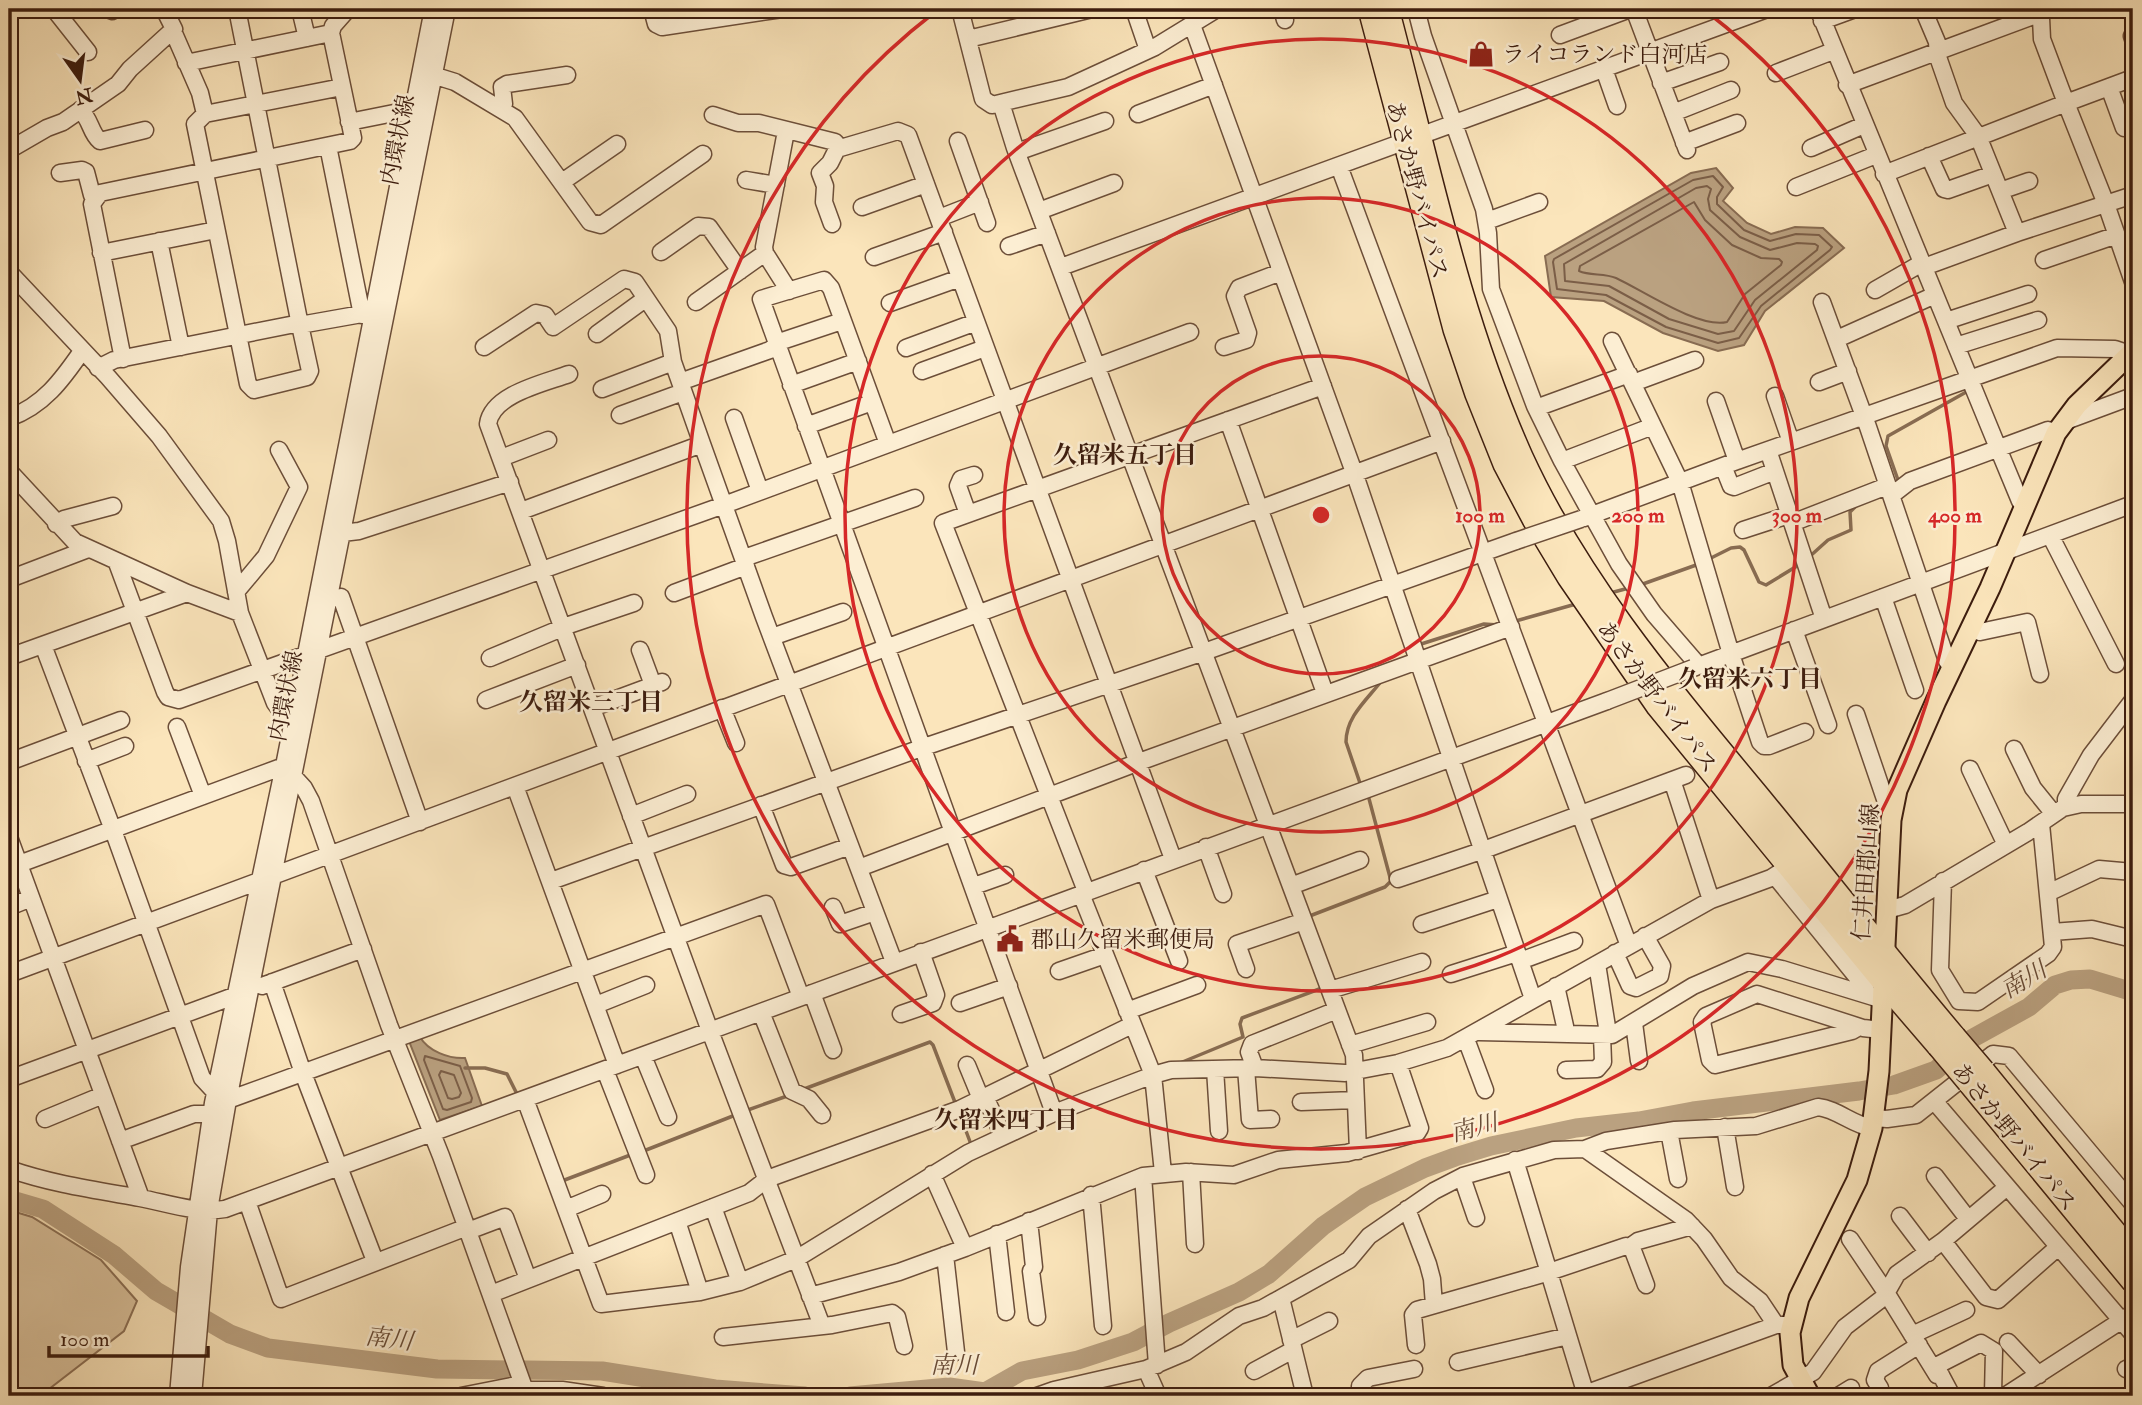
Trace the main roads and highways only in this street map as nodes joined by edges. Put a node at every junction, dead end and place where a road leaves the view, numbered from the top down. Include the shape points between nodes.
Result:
1 (1370, 9) edge
2 (1387, 9) edge
3 (1413, 139) junction
4 (2132, 352) edge
5 (1887, 906) junction
6 (1851, 912) junction
7 (1885, 956) junction
8 (1878, 992) junction
9 (1947, 1042) junction
10 (1976, 1076) junction
11 (2067, 1202) junction
12 (2133, 1252) edge
13 (2133, 1281) edge
14 (2133, 1293) edge
15 (1810, 1396) edge

1 - 3 highway, あさか野バイパス
2 - 3 highway, あさか野バイパス
3 - 6 highway, あさか野バイパス via 1472,325 1521,457 1550,513 1584,571 1677,698
3 - 8 highway, あさか野バイパス via 1451,316 1477,394 1534,519 1658,706
4 - 5 main road, 仁井田郡山線 via 2060,427 1897,790
5 - 6 main road
5 - 7 main road, 仁井田郡山線
6 - 7 highway, あさか野バイパス
7 - 8 main road, 仁井田郡山線
7 - 9 highway, あさか野バイパス
8 - 9 highway, あさか野バイパス
8 - 15 main road, 仁井田郡山線 via 1881,1030 1874,1117 1857,1180 1784,1325 1799,1378
9 - 10 highway, あさか野バイパス, bridge
10 - 11 highway, あさか野バイパス
10 - 12 highway, あさか野バイパス
11 - 13 highway, あさか野バイパス
11 - 14 highway

